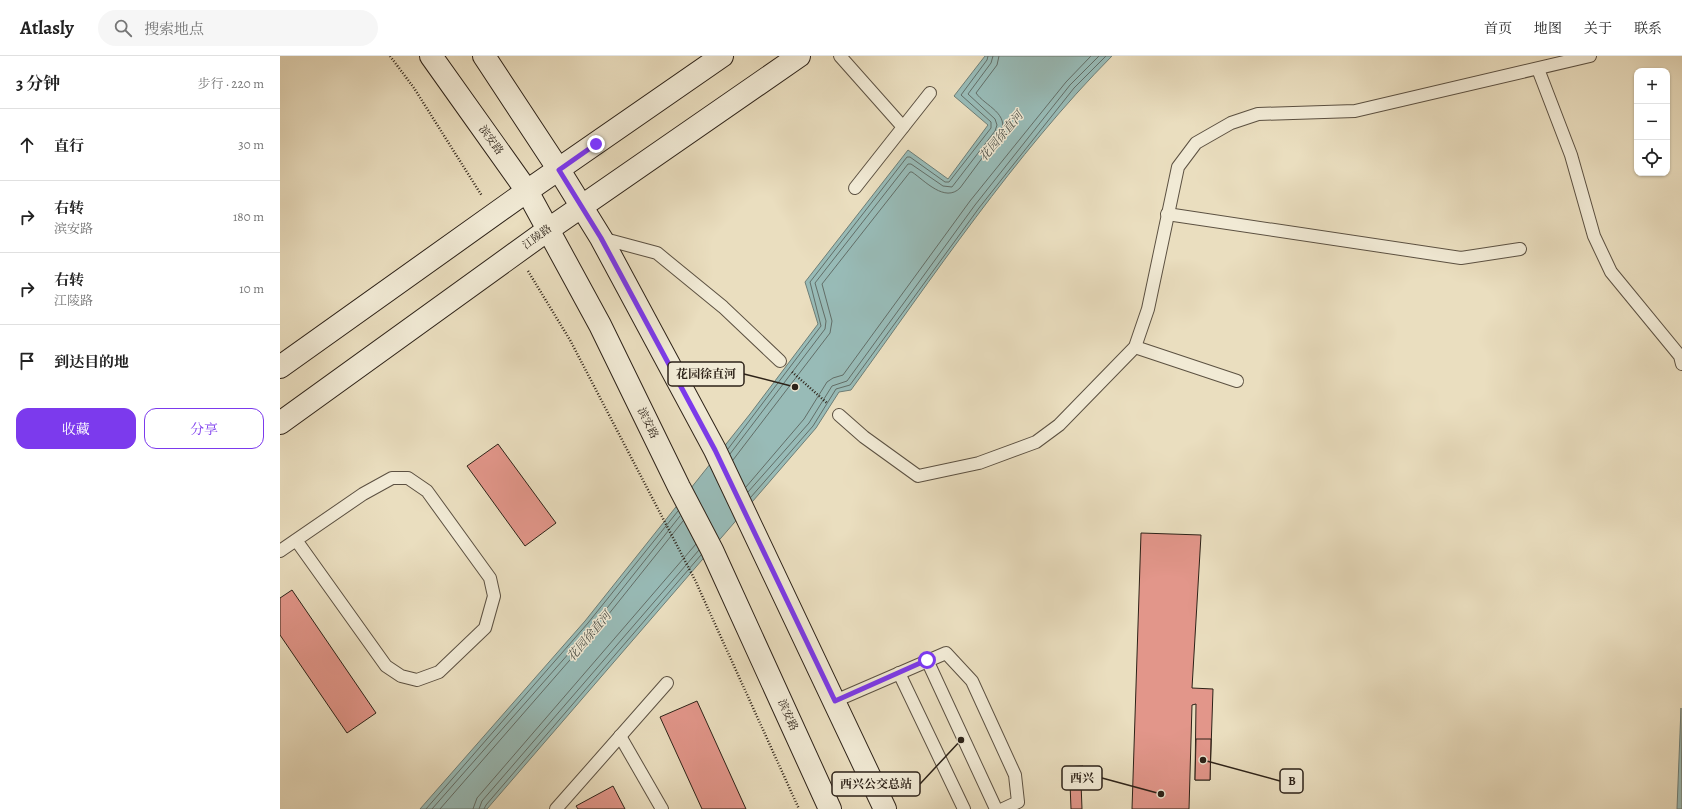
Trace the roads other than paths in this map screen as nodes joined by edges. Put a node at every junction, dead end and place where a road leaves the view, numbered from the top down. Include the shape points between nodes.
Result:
1 (431, 56) edge
2 (484, 56) edge
3 (722, 56) edge
4 (798, 56) edge
5 (840, 56) edge
6 (1590, 56) edge
7 (1538, 69) junction
8 (930, 93) dead end
9 (903, 127) junction
10 (559, 170) junction
11 (855, 188) dead end
12 (527, 191) junction
13 (581, 207) junction
14 (1167, 214) junction
15 (549, 228) junction
16 (601, 238) junction
17 (1520, 249) dead end
18 (1135, 347) junction
19 (780, 361) road end
20 (1682, 364) edge
21 (280, 367) edge
22 (1237, 381) dead end
23 (839, 414) road end
24 (280, 423) edge
25 (296, 540) junction
26 (280, 551) edge
27 (927, 660) junction
28 (899, 673) junction
29 (667, 683) dead end
30 (835, 701) junction
31 (620, 736) junction
32 (556, 809) edge
33 (662, 809) edge
34 (830, 809) edge
35 (885, 809) edge
36 (964, 809) edge
37 (996, 809) edge
38 (1004, 809) edge

1 - 12 main road, 滨安路
2 - 10 main road
3 - 10 main road
4 - 13 main road, 江陵路
5 - 9 lane
6 - 7 lane
7 - 14 lane via 1355,111 1258,114 1231,123 1196,143 1178,166
7 - 20 lane via 1571,155 1594,236 1611,272 1680,356
8 - 9 lane
9 - 11 lane
10 - 12 main road
10 - 13 main road
12 - 15 main road, 滨安路
12 - 21 main road
13 - 15 main road, 江陵路
13 - 16 main road
14 - 17 lane via 1461,258
14 - 18 lane via 1148,309
15 - 24 main road, 江陵路
15 - 34 main road, 滨安路 via 712,550
16 - 19 lane via 657,253 723,306
16 - 30 main road via 715,450
18 - 22 lane
18 - 23 lane via 1059,425 1036,442 979,463 918,476 864,438
25 - 25 lane via 386,666 401,676 417,680 439,672 485,628 494,596 490,578 427,491 408,478 392,478 363,494
25 - 26 lane
27 - 28 lane
27 - 37 lane
27 - 38 lane via 946,653 970,677 1015,775 1018,802
28 - 30 lane
28 - 36 lane
29 - 31 lane
30 - 35 main road
31 - 32 lane
31 - 33 lane

